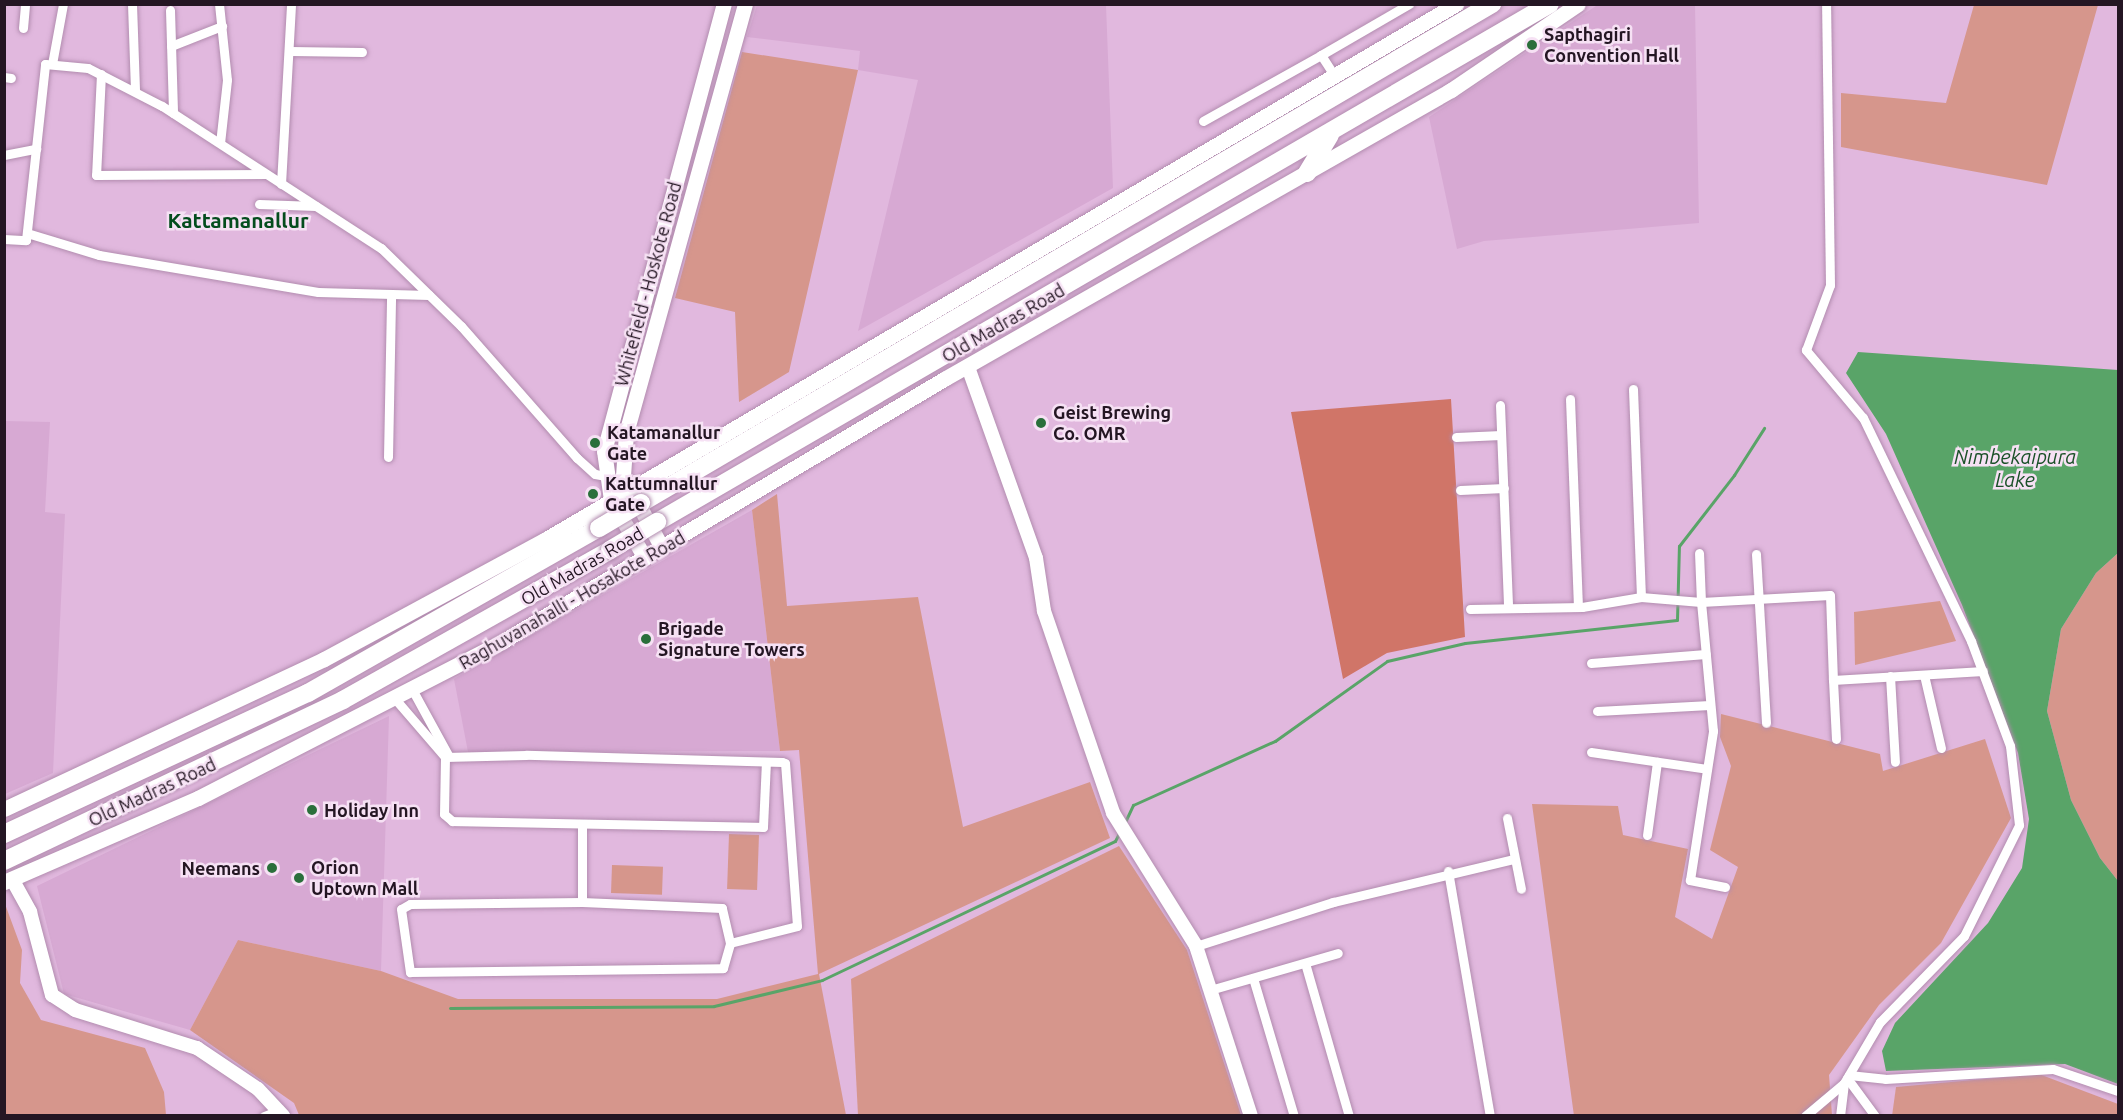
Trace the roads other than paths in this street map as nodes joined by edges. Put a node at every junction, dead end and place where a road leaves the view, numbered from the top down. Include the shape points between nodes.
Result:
1 (25, 4) edge
2 (63, 4) edge
3 (132, 4) edge
4 (219, 4) edge
5 (291, 4) edge
6 (724, 4) edge
7 (745, 4) edge
8 (1408, 4) edge
9 (1456, 4) edge
10 (1550, 4) edge
11 (1578, 4) edge
12 (1826, 4) edge
13 (1491, 5) edge
14 (170, 10) dead end
15 (222, 26) junction
16 (23, 28) dead end
17 (171, 46) junction
18 (290, 51) junction
19 (362, 52) dead end
20 (1321, 55) junction
21 (52, 64) junction
22 (102, 74) junction
23 (1334, 75) junction
24 (135, 91) junction
25 (173, 113) junction
26 (1203, 121) dead end
27 (1331, 133) junction
28 (220, 143) junction
29 (36, 149) junction
30 (4, 155) edge
31 (1307, 173) junction
32 (266, 174) junction
33 (281, 184) junction
34 (259, 204) dead end
35 (316, 206) junction
36 (27, 233) junction
37 (4, 239) edge
38 (429, 295) junction
39 (391, 296) junction
40 (968, 367) junction
41 (1633, 389) dead end
42 (1570, 399) dead end
43 (1500, 405) dead end
44 (1502, 435) junction
45 (1456, 437) dead end
46 (388, 456) dead end
47 (604, 478) junction
48 (1504, 488) junction
49 (631, 490) junction
50 (1460, 490) dead end
51 (611, 500) junction
52 (662, 548) junction
53 (1699, 553) dead end
54 (1756, 554) dead end
55 (645, 558) junction
56 (1641, 597) junction
57 (1758, 599) junction
58 (1701, 602) junction
59 (1508, 607) junction
60 (1578, 607) junction
61 (1470, 609) dead end
62 (1706, 654) junction
63 (1591, 663) dead end
64 (1983, 671) junction
65 (1924, 675) junction
66 (1890, 676) junction
67 (1833, 680) junction
68 (413, 691) junction
69 (396, 700) junction
70 (1710, 705) junction
71 (1597, 711) dead end
72 (1766, 723) dead end
73 (1836, 739) dead end
74 (1941, 748) dead end
75 (1591, 752) dead end
76 (447, 756) junction
77 (766, 762) junction
78 (1657, 762) junction
79 (1895, 762) dead end
80 (1707, 769) junction
81 (4, 808) edge
82 (1507, 818) dead end
83 (582, 824) junction
84 (4, 834) edge
85 (1647, 835) dead end
86 (1513, 859) junction
87 (4, 861) edge
88 (1448, 871) junction
89 (8, 880) edge
90 (1725, 887) dead end
91 (1521, 889) dead end
92 (582, 902) junction
93 (730, 943) junction
94 (1196, 946) junction
95 (1338, 953) dead end
96 (1305, 963) junction
97 (1253, 978) junction
98 (1210, 990) junction
99 (1847, 1078) junction
100 (2118, 1091) edge
101 (281, 1113) edge
102 (264, 1116) edge
103 (1251, 1116) edge
104 (1294, 1116) edge
105 (1349, 1116) edge
106 (1490, 1116) edge
107 (1805, 1116) edge
108 (1840, 1116) edge
109 (1875, 1116) edge

1 - 16 street
2 - 21 street
3 - 24 street
4 - 15 street
5 - 18 street
6 - 47 main road, Whitefield - Hoskote Road via 610,421
7 - 49 main road, Whitefield - Hoskote Road via 626,433
8 - 20 street
9 - 23 main road
10 - 27 highway, Old Madras Road
11 - 31 main road, Raghuvanahalli - Hosakote Road via 1457,87
12 - 64 street via 1830,285 1806,350 1863,418
13 - 49 highway via 1211,173
14 - 17 street
15 - 17 street
15 - 28 street via 227,80
17 - 25 street
18 - 19 street
18 - 33 street
20 - 23 street
20 - 26 street
21 - 22 street
21 - 29 street via 45,64
22 - 24 street
22 - 32 street via 96,175
23 - 49 main road
24 - 25 street
25 - 28 street
27 - 31 highway
27 - 87 highway, Old Madras Road, bridge via 343,700
28 - 32 street
29 - 30 street
29 - 36 street
31 - 40 main road, Raghuvanahalli - Hosakote Road
32 - 33 street
33 - 35 street
34 - 35 street
35 - 38 street via 381,248
36 - 37 street via 26,240
36 - 39 street via 143,264 318,292
38 - 39 street
38 - 47 street via 578,458
39 - 46 street
40 - 52 main road, Raghuvanahalli - Hosakote Road
40 - 94 main road via 1036,558 1044,611 1113,813
41 - 56 street
42 - 60 street
43 - 44 street
44 - 45 street
44 - 48 street
47 - 49 street
47 - 51 main road, Whitefield - Hoskote Road
48 - 50 street
48 - 59 street
49 - 51 main road
49 - 52 main road
49 - 84 highway, bridge via 599,528 308,693
51 - 55 main road, Whitefield - Hoskote Road
51 - 81 main road via 324,659
52 - 55 main road, Raghuvanahalli - Hosakote Road
53 - 58 street
54 - 57 street
55 - 68 main road, Raghuvanahalli - Hosakote Road
56 - 58 street
56 - 60 street
57 - 58 street
57 - 67 street via 1830,595
57 - 72 street
58 - 62 street
59 - 60 street
59 - 61 street
62 - 63 street
62 - 70 street
64 - 65 street
64 - 99 street via 2010,746 2019,825 1964,936 1880,1022
65 - 66 street
65 - 74 street
66 - 67 street
66 - 79 street
67 - 73 street
68 - 69 main road, Raghuvanahalli - Hosakote Road
68 - 76 street
69 - 76 street
69 - 89 main road, Raghuvanahalli - Hosakote Road via 198,798
70 - 71 street
70 - 80 street
75 - 78 street
76 - 77 street
76 - 83 street via 444,814 452,821
77 - 83 street via 763,827
77 - 93 street via 785,763 797,926
78 - 80 street
78 - 85 street
80 - 90 street via 1690,880
82 - 86 street
83 - 92 street
86 - 88 street
86 - 91 street
88 - 94 street
88 - 106 street
89 - 101 main road via 30,912 52,995 75,1010 197,1048
92 - 93 street via 722,908
92 - 93 street via 404,905 405,968 528,973 723,968
94 - 98 main road
95 - 96 street
96 - 97 street
96 - 105 street
97 - 98 street
97 - 104 street
98 - 103 main road
99 - 100 street via 2053,1069
99 - 107 street
99 - 108 street
99 - 109 street
101 - 102 street

